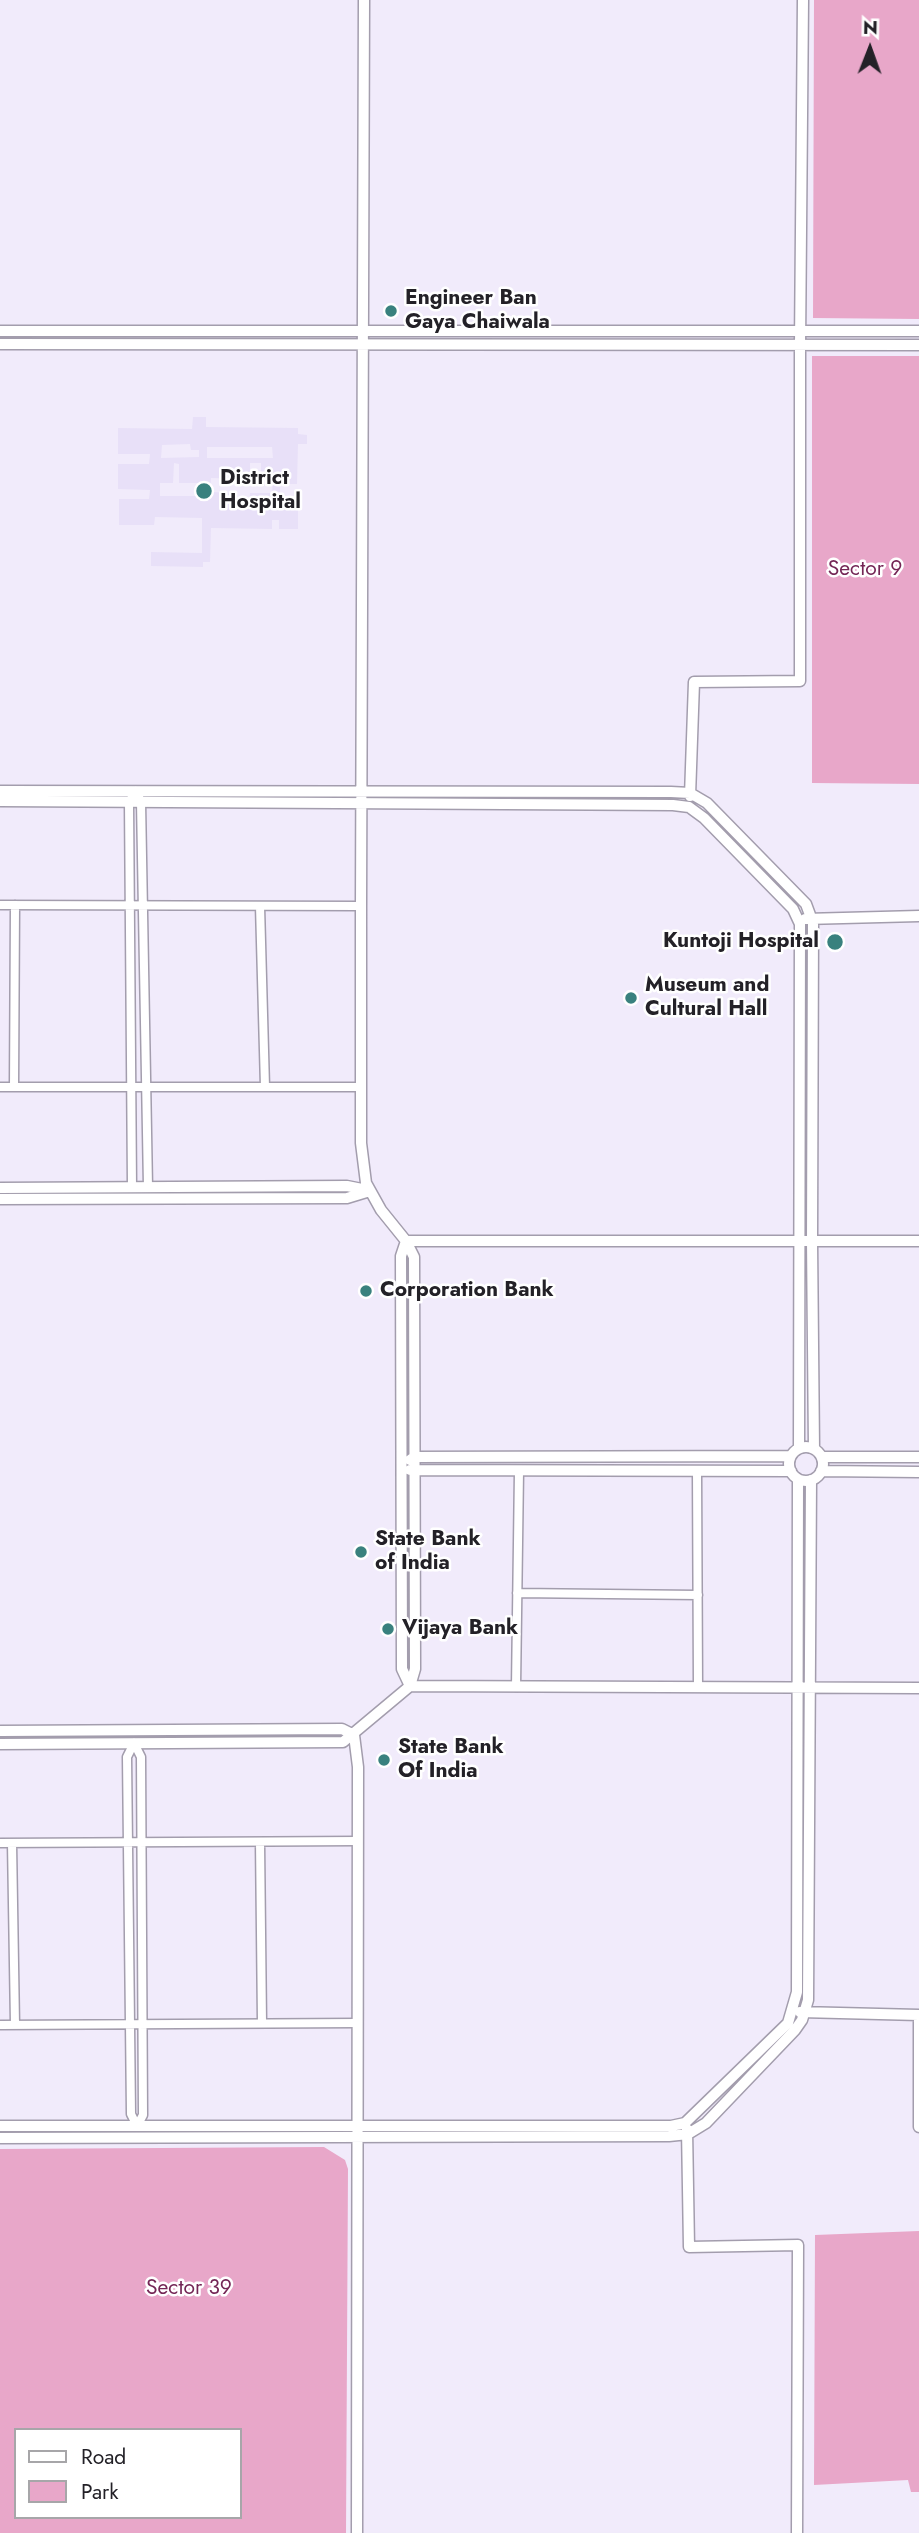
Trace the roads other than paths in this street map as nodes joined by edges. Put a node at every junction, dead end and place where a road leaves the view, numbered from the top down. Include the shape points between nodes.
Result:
1 (364, 0) edge
2 (803, 0) edge
3 (0, 331) edge
4 (362, 331) junction
5 (800, 331) junction
6 (919, 331) edge
7 (0, 344) edge
8 (362, 344) junction
9 (800, 345) junction
10 (919, 345) edge
11 (0, 791) edge
12 (136, 791) junction
13 (361, 791) junction
14 (690, 793) junction
15 (0, 801) edge
16 (129, 802) junction
17 (141, 802) junction
18 (361, 803) junction
19 (689, 807) junction
20 (0, 905) edge
21 (15, 905) junction
22 (130, 905) junction
23 (143, 905) junction
24 (260, 906) junction
25 (361, 906) junction
26 (919, 916) edge
27 (797, 919) junction
28 (811, 919) junction
29 (0, 1087) edge
30 (14, 1087) junction
31 (131, 1087) junction
32 (146, 1087) junction
33 (265, 1087) junction
34 (361, 1087) junction
35 (132, 1187) junction
36 (148, 1187) junction
37 (0, 1188) edge
38 (370, 1191) junction
39 (0, 1199) edge
40 (406, 1241) junction
41 (799, 1241) junction
42 (812, 1241) junction
43 (919, 1241) edge
44 (814, 1449) junction
45 (795, 1452) junction
46 (414, 1457) junction
47 (822, 1457) junction
48 (919, 1457) edge
49 (401, 1466) junction
50 (414, 1471) junction
51 (519, 1471) junction
52 (697, 1471) junction
53 (821, 1471) junction
54 (919, 1472) edge
55 (794, 1475) junction
56 (811, 1480) junction
57 (517, 1593) junction
58 (698, 1595) junction
59 (410, 1686) junction
60 (516, 1687) junction
61 (698, 1687) junction
62 (798, 1688) junction
63 (810, 1688) junction
64 (919, 1688) edge
65 (0, 1731) edge
66 (354, 1735) junction
67 (134, 1743) junction
68 (0, 1744) edge
69 (358, 1841) junction
70 (128, 1842) junction
71 (142, 1842) junction
72 (260, 1842) junction
73 (0, 1843) edge
74 (12, 1843) junction
75 (799, 2012) junction
76 (358, 2023) junction
77 (130, 2024) junction
78 (142, 2024) junction
79 (262, 2024) junction
80 (0, 2025) edge
81 (15, 2025) junction
82 (0, 2126) edge
83 (137, 2126) junction
84 (919, 2126) edge
85 (687, 2128) junction
86 (358, 2132) junction
87 (0, 2138) edge
88 (357, 2533) edge
89 (797, 2533) edge

1 - 4 street
2 - 5 street
3 - 4 street
4 - 5 street
4 - 8 street
5 - 6 street
5 - 9 street
7 - 8 street
8 - 9 street
8 - 13 street
9 - 10 street
9 - 14 street via 800,681 694,682
11 - 12 street
12 - 13 street
12 - 16 street
12 - 17 street
13 - 14 street
13 - 18 street
14 - 19 street
14 - 28 street via 707,803 806,904
15 - 16 street
16 - 17 street
16 - 22 street
17 - 18 street
17 - 23 street
18 - 19 street
18 - 25 street
19 - 27 street
20 - 21 street
21 - 22 street
21 - 30 street
22 - 23 street
22 - 31 street
23 - 24 street
23 - 32 street
24 - 25 street
24 - 33 street
25 - 34 street
26 - 28 street
27 - 28 street
27 - 41 street
28 - 42 street
29 - 30 street
30 - 31 street
31 - 32 street
31 - 35 street
32 - 33 street
32 - 36 street
33 - 34 street
34 - 38 street via 361,1143
35 - 36 street
35 - 37 street
36 - 38 street via 347,1186
38 - 39 street via 347,1198
38 - 40 street
40 - 41 street
40 - 46 street via 414,1256
40 - 49 street via 401,1255
41 - 42 street
41 - 45 street
42 - 43 street
42 - 44 street
44 - 45 street
44 - 47 street
45 - 46 street
45 - 55 street
46 - 49 street
46 - 50 street
47 - 48 street
47 - 53 street
49 - 50 street
49 - 59 street via 402,1669
50 - 51 street
50 - 59 street via 415,1669
51 - 52 street
51 - 57 street
52 - 55 street
52 - 58 street
53 - 54 street
53 - 56 street
55 - 56 street
55 - 62 street
56 - 63 street
57 - 58 street
57 - 60 street
58 - 61 street
59 - 60 street
59 - 66 street
60 - 61 street
61 - 62 street
62 - 63 street
62 - 75 street
63 - 64 street
63 - 75 street via 807,2000
65 - 66 street via 342,1729
66 - 67 street via 343,1742
66 - 69 street
67 - 68 street
67 - 70 street via 127,1757
67 - 71 street via 141,1756
69 - 72 street
69 - 76 street
70 - 71 street
70 - 74 street
70 - 77 street
71 - 72 street
71 - 78 street
72 - 79 street
73 - 74 street
74 - 81 street
75 - 84 street via 919,2015
75 - 85 street via 795,2031 706,2123
76 - 79 street
76 - 86 street
77 - 78 street
77 - 81 street
77 - 83 street via 131,2114
78 - 79 street
78 - 83 street via 143,2115
80 - 81 street
82 - 83 street
83 - 86 street
85 - 86 street via 669,2136
85 - 89 street via 689,2246 797,2245
86 - 87 street
86 - 88 street

